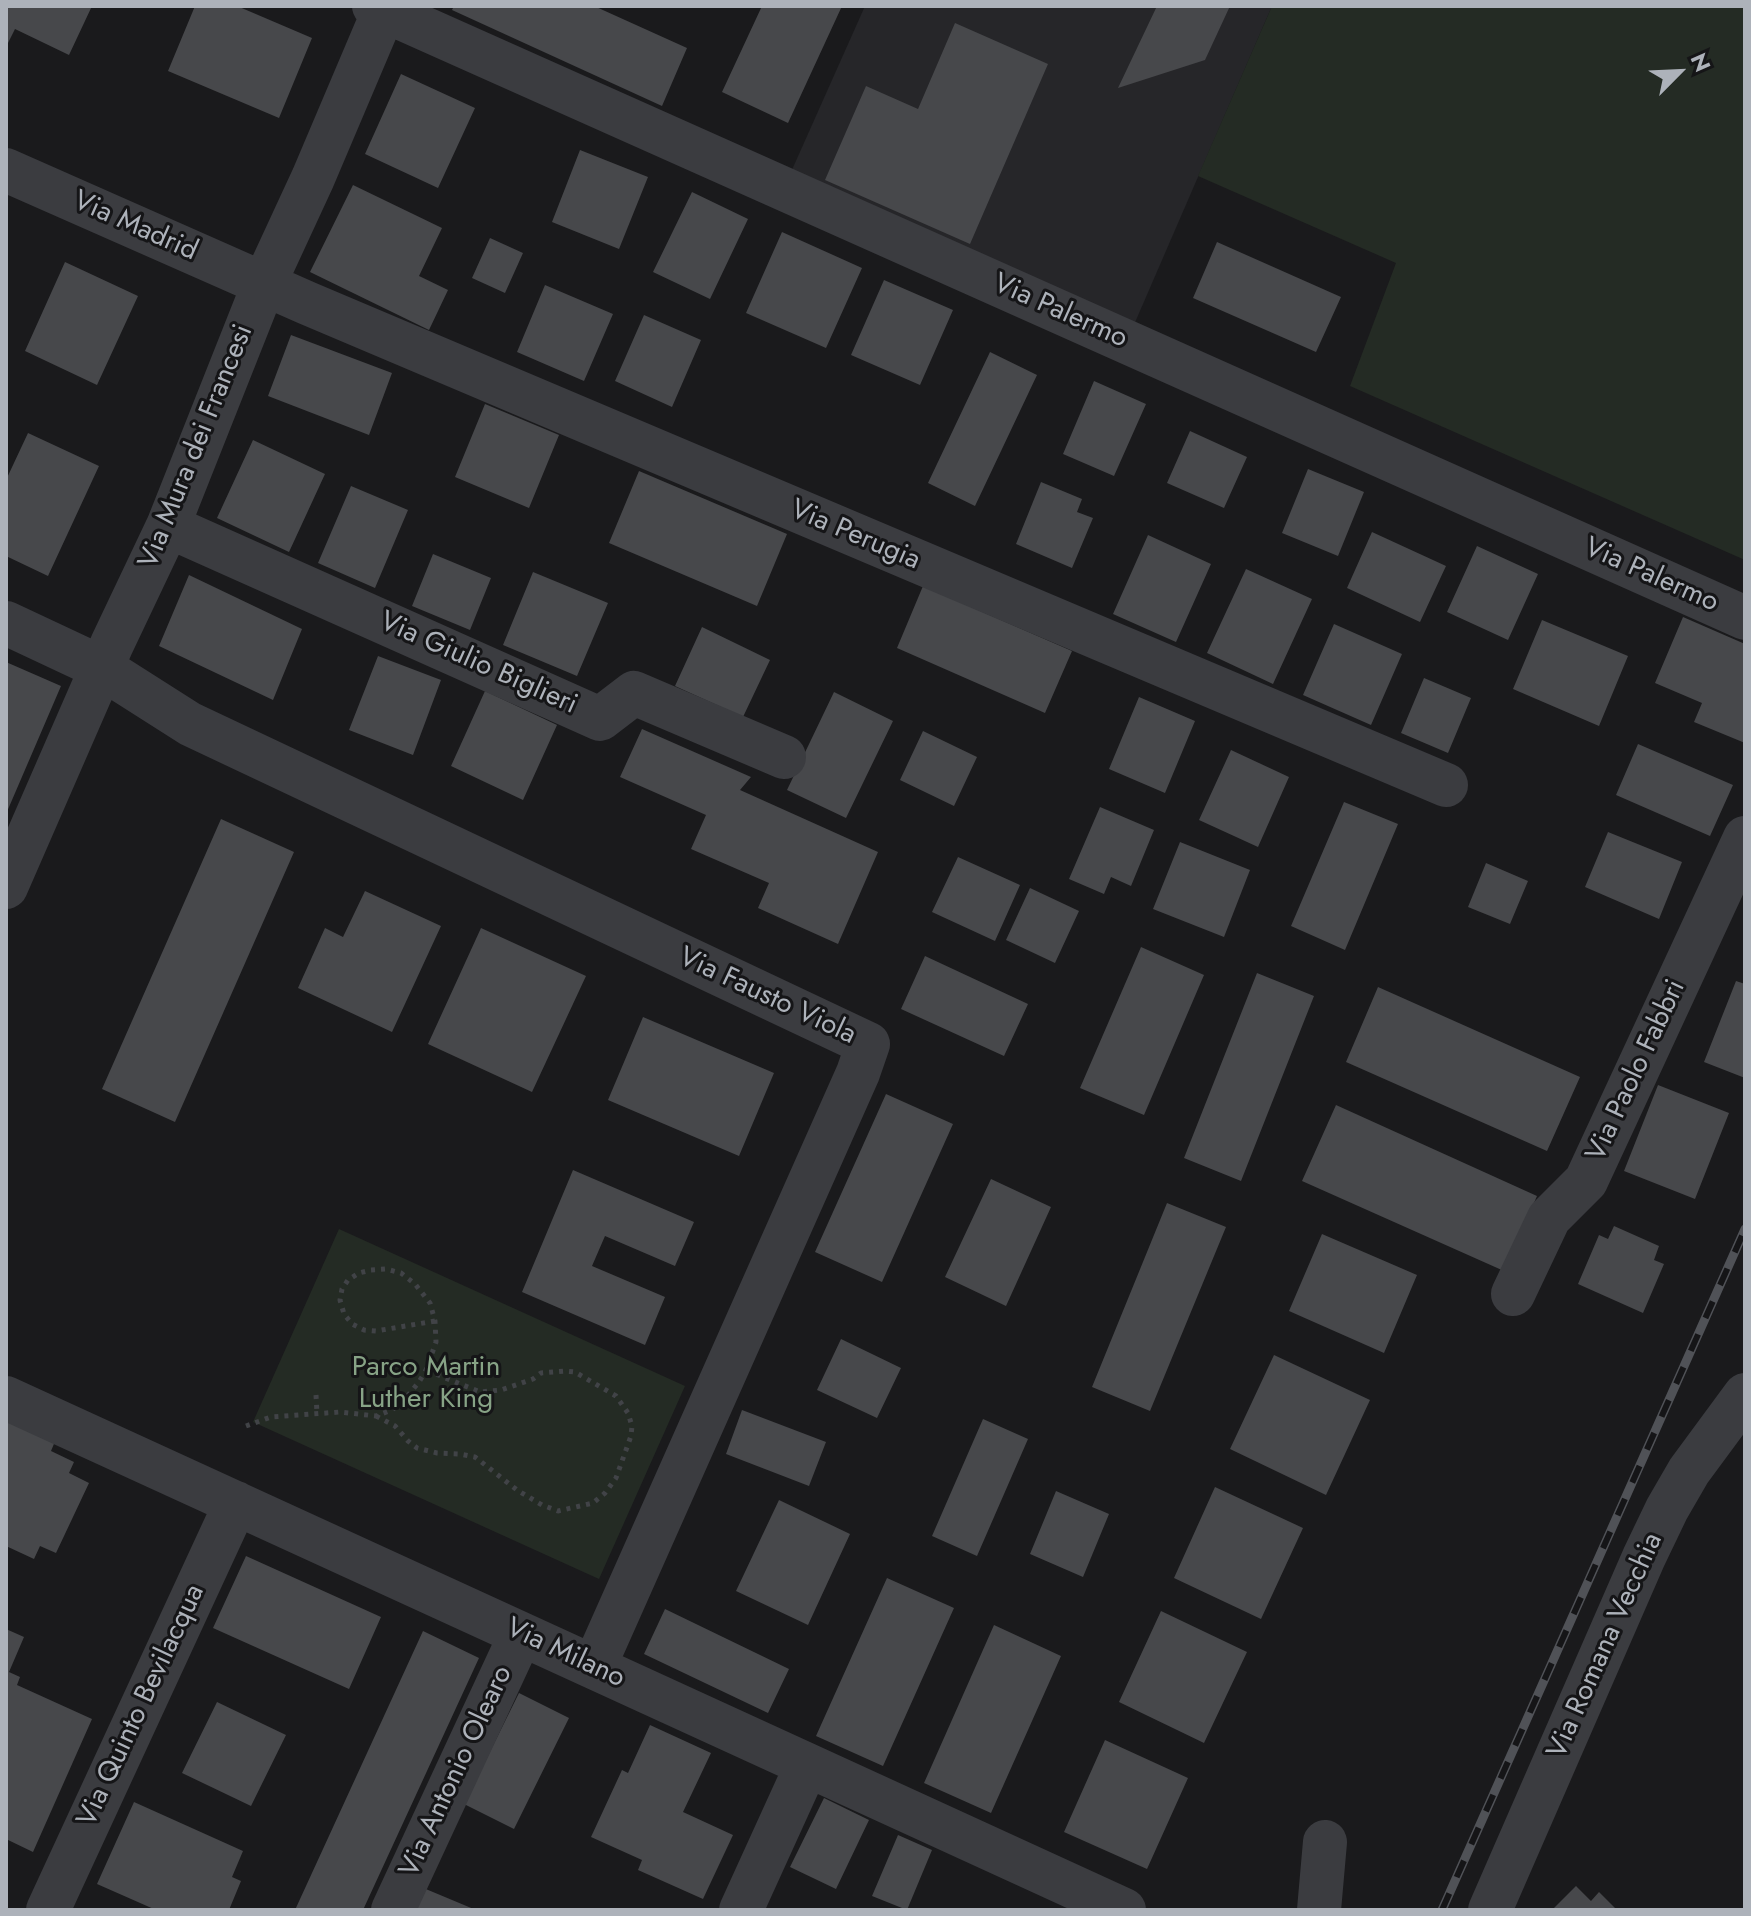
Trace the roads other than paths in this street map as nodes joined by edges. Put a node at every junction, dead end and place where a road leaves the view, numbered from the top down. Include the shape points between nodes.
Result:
1 (381, 8) edge
2 (6, 170) edge
3 (264, 284) junction
4 (168, 526) junction
5 (1745, 618) edge
6 (6, 623) edge
7 (102, 668) junction
8 (784, 757) dead end
9 (1446, 785) dead end
10 (1745, 838) edge
11 (6, 887) edge
12 (1513, 1294) dead end
13 (1745, 1395) edge
14 (6, 1398) edge
15 (236, 1503) junction
16 (521, 1634) junction
17 (594, 1667) junction
18 (807, 1765) junction
19 (1325, 1842) dead end
20 (48, 1910) edge
21 (393, 1910) edge
22 (741, 1910) edge
23 (1124, 1910) edge
24 (1319, 1910) edge
25 (1490, 1910) edge

1 - 3 street, Via Mura dei Francesi
1 - 5 street, Via Palermo
2 - 3 street, Via Madrid
3 - 4 street, Via Mura dei Francesi
3 - 9 street, Via Perugia
4 - 7 street, Via Mura dei Francesi
4 - 8 street, Via Giulio Biglieri via 600,719 634,693
6 - 7 street
7 - 11 street, Via Mura dei Francesi
7 - 17 street, Via Fausto Viola via 190,724 868,1044
10 - 12 street, Via Paolo Fabbri via 1586,1181 1549,1218
13 - 25 street, Via Romana Vecchia via 1667,1509
14 - 15 street, Via Milano
15 - 16 street, Via Milano
15 - 20 street, Via Quinto Bevilacqua
16 - 17 street, Via Milano
16 - 21 street, Via Antonio Olearo
17 - 18 street, Via Milano
18 - 22 street
18 - 23 street, Via Milano
19 - 24 street

